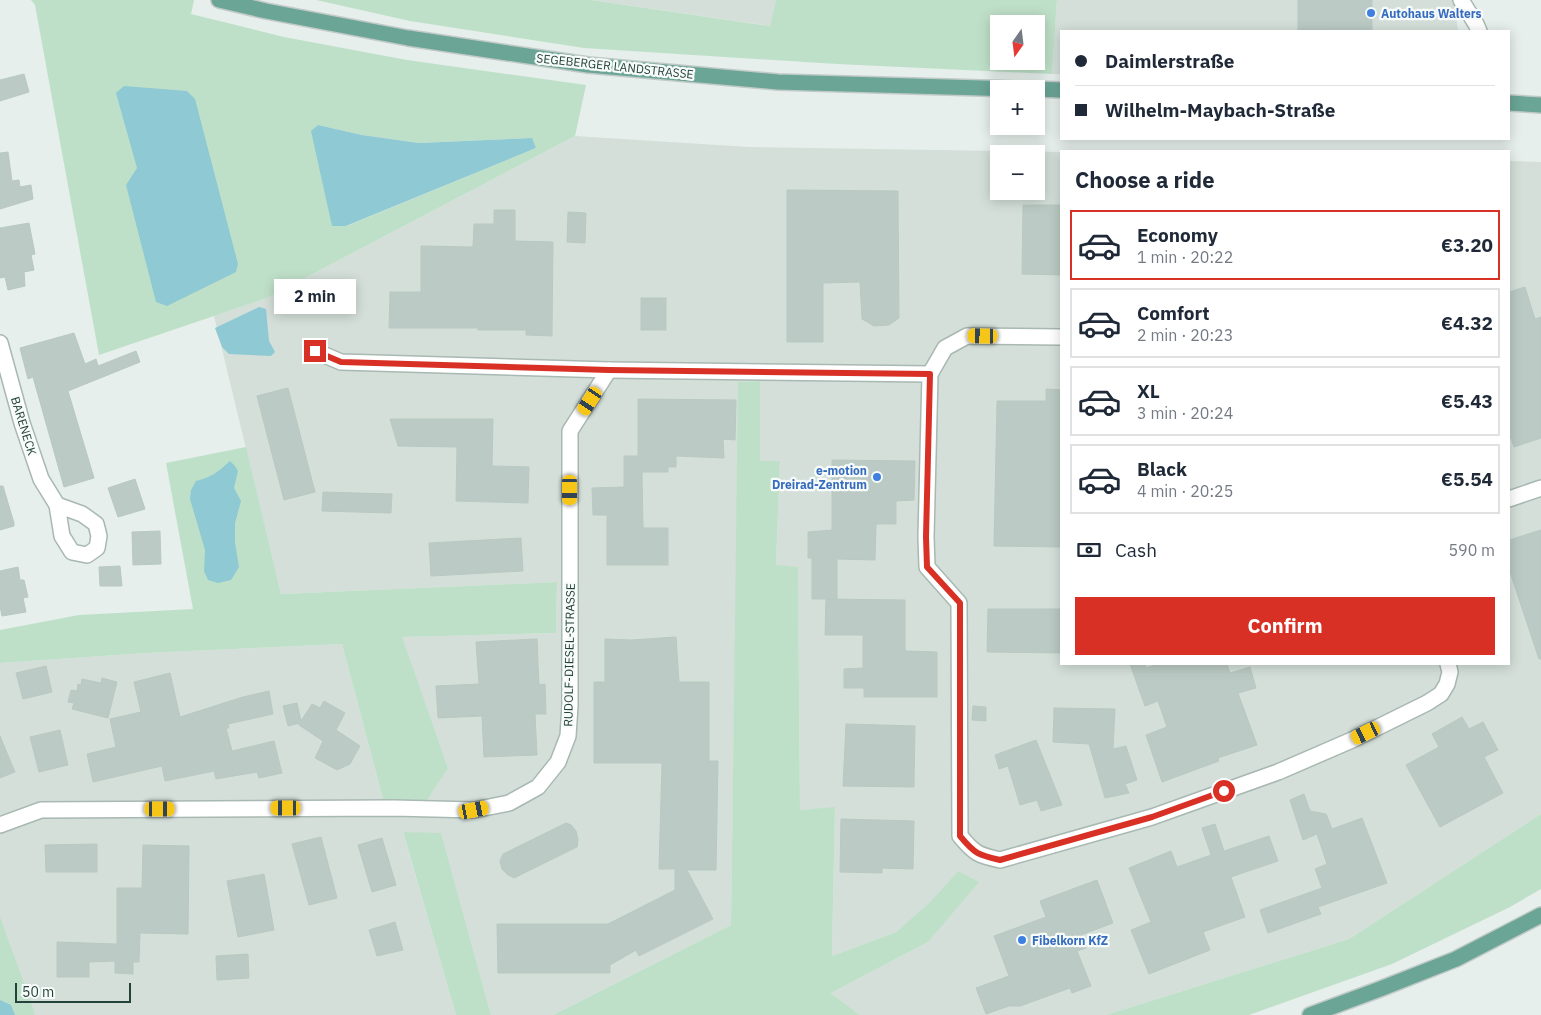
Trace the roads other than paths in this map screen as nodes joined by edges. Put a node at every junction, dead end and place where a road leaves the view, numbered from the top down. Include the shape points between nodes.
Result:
1 (219, 0) edge
2 (1461, 0) edge
3 (1479, 30) edge
4 (990, 88) edge
5 (1045, 89) edge
6 (1060, 90) edge
7 (1510, 103) edge
8 (1541, 105) edge
9 (1060, 337) edge
10 (0, 343) edge
11 (315, 351) dead end
12 (609, 370) junction
13 (930, 374) junction
14 (1541, 488) edge
15 (1510, 499) edge
16 (57, 505) dead end
17 (1448, 665) edge
18 (0, 825) edge
19 (1541, 915) edge
20 (1310, 1015) edge

1 - 4 main road, SEGEBERGER LANDSTRASSE via 408,38 588,65 778,82
2 - 3 street
5 - 6 main road
7 - 8 main road
9 - 13 street via 967,336 944,348
10 - 16 street, BARENECK via 41,479
11 - 12 street via 341,362
12 - 13 street
12 - 18 street, RUDOLF-DIESEL-STRASSE via 570,431 568,736 558,762 538,787 509,803 474,810 41,810
13 - 17 street via 927,567 960,603 960,836 981,856 1000,860 1020,855 1152,817 1278,772 1352,740 1441,694 1447,684
14 - 15 street
19 - 20 main road via 1456,959

